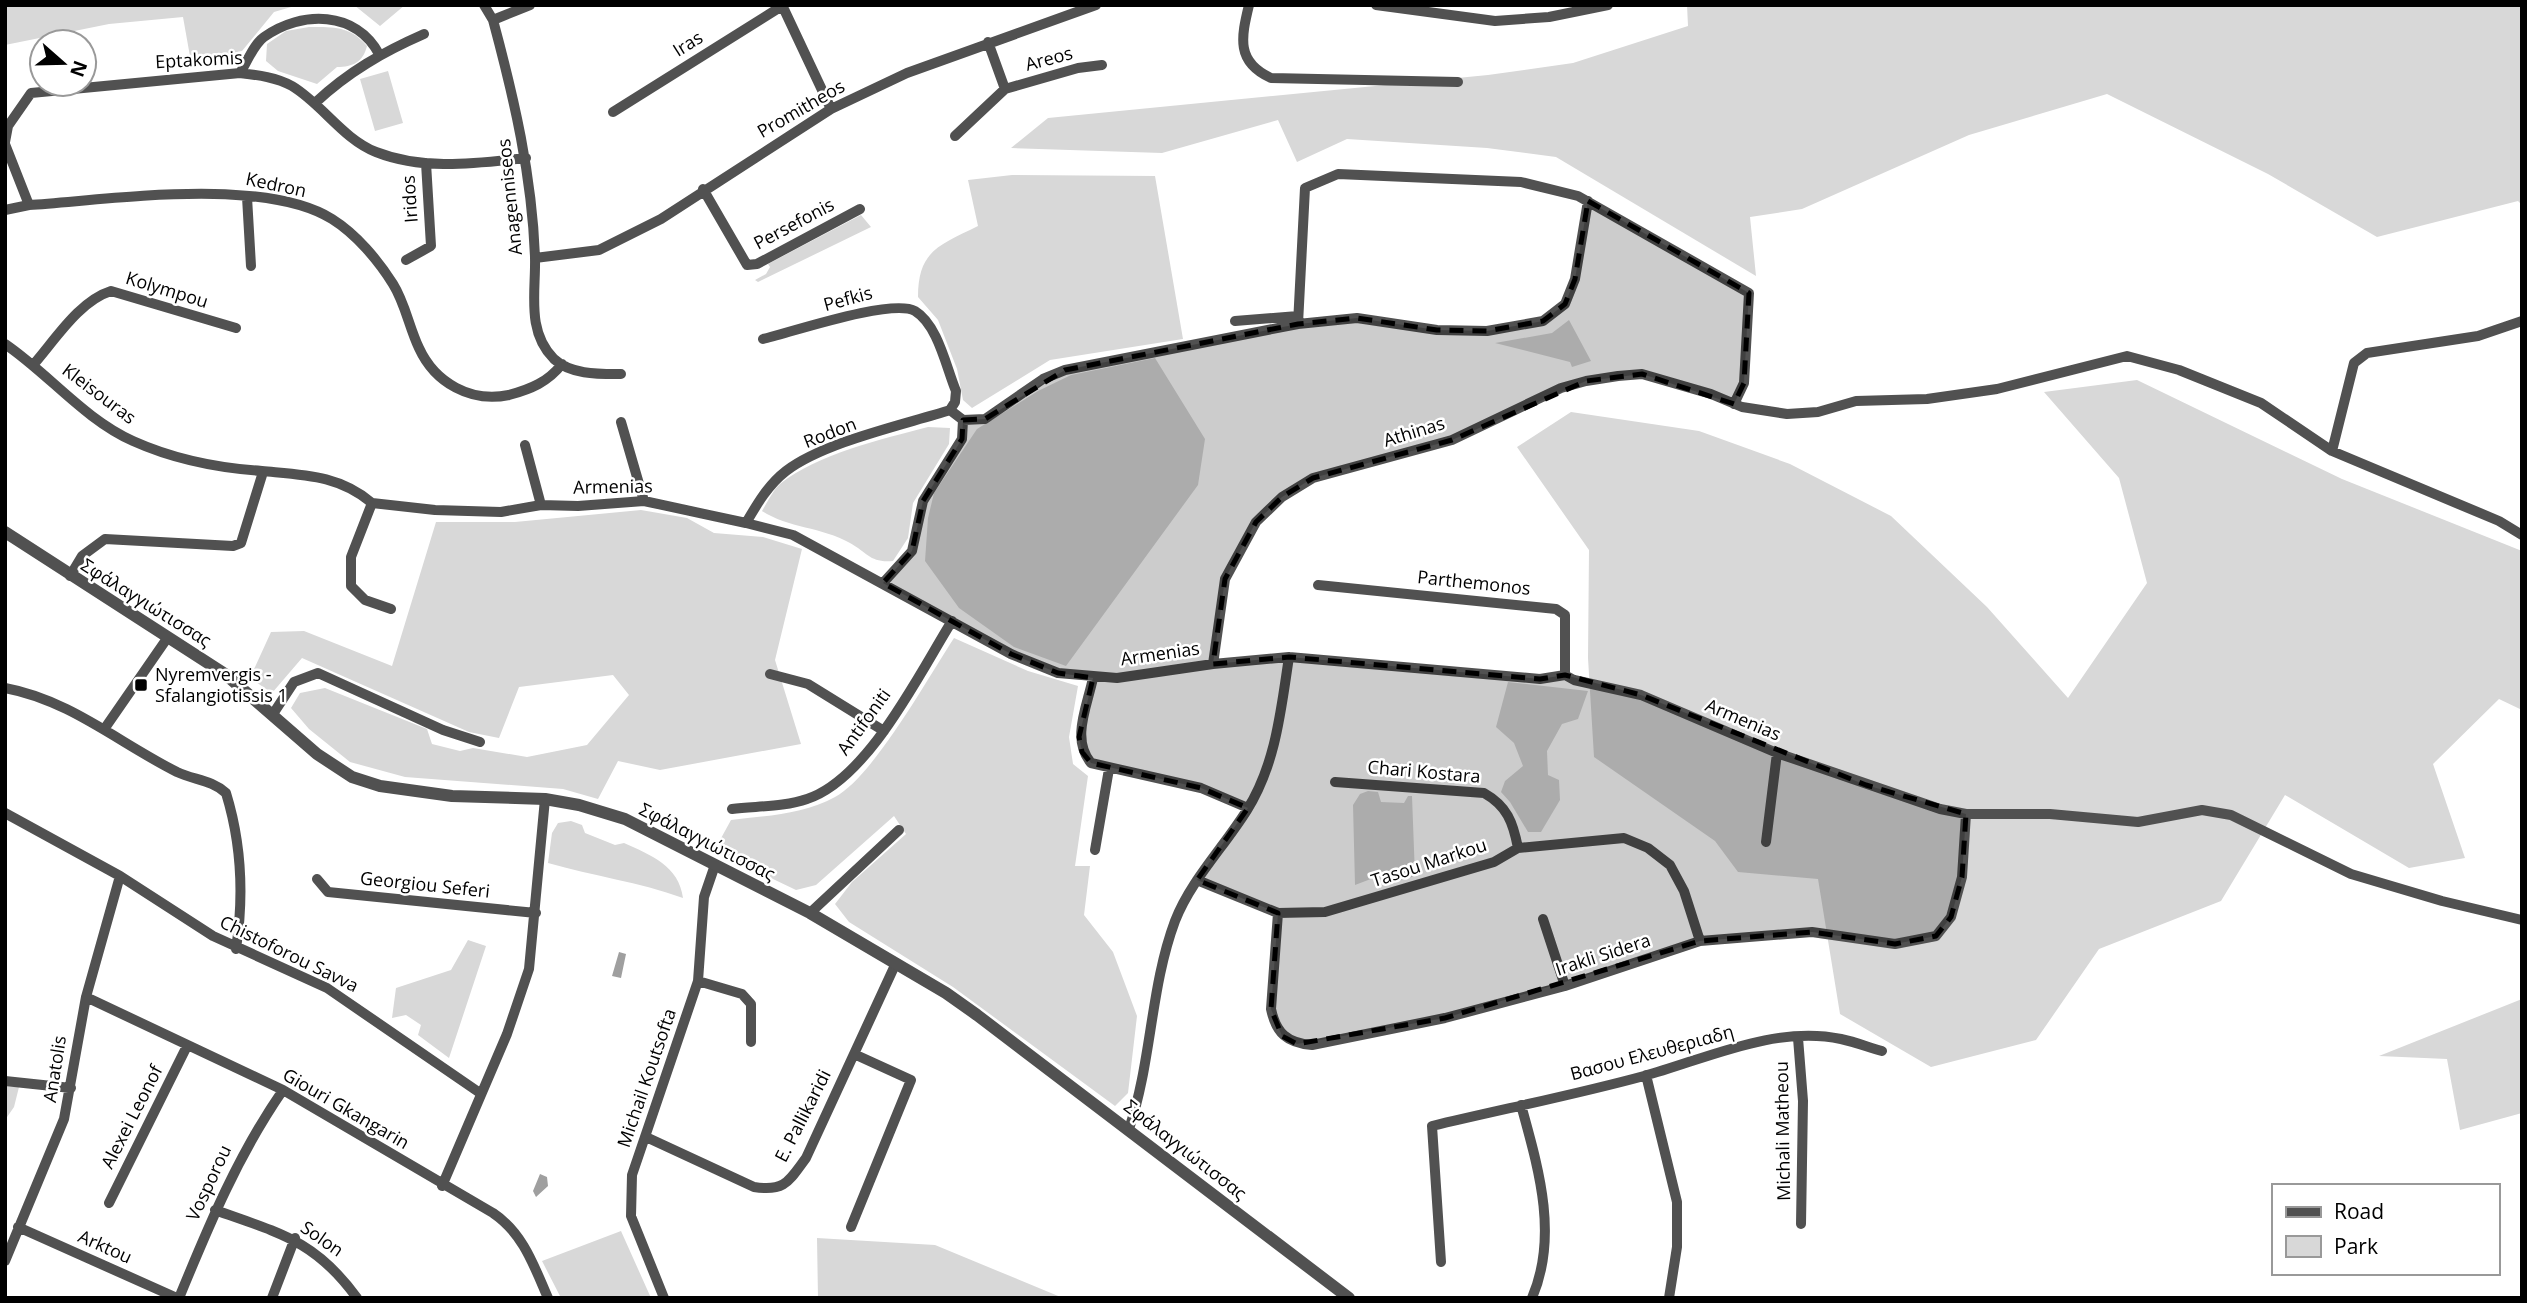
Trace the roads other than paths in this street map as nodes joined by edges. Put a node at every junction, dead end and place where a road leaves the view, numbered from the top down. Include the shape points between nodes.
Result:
1 (484, 5) edge
2 (530, 5) edge
3 (1096, 5) edge
4 (1249, 5) edge
5 (1376, 5) edge
6 (1608, 5) edge
7 (782, 6) edge
8 (493, 20) junction
9 (424, 34) dead end
10 (988, 42) junction
11 (379, 54) junction
12 (1102, 65) dead end
13 (240, 73) junction
14 (1458, 82) dead end
15 (1005, 89) junction
16 (315, 103) junction
17 (831, 109) junction
18 (613, 112) dead end
19 (955, 136) dead end
20 (5, 143) edge
21 (526, 158) junction
22 (425, 163) junction
23 (703, 189) junction
24 (247, 197) junction
25 (1588, 201) junction
26 (29, 205) junction
27 (859, 209) dead end
28 (5, 210) edge
29 (535, 258) junction
30 (406, 260) dead end
31 (251, 266) dead end
32 (1298, 320) junction
33 (1235, 321) dead end
34 (2522, 321) edge
35 (236, 328) dead end
36 (763, 339) dead end
37 (5, 344) edge
38 (562, 364) junction
39 (33, 365) junction
40 (621, 374) dead end
41 (1734, 404) junction
42 (950, 410) junction
43 (963, 420) junction
44 (621, 422) dead end
45 (525, 445) dead end
46 (2332, 451) junction
47 (263, 472) junction
48 (644, 501) junction
49 (372, 503) junction
50 (541, 505) junction
51 (746, 523) junction
52 (5, 532) edge
53 (2522, 535) edge
54 (70, 576) junction
55 (883, 583) junction
56 (1318, 585) dead end
57 (391, 609) dead end
58 (952, 621) junction
59 (168, 637) junction
60 (1289, 657) junction
61 (1213, 664) junction
62 (770, 674) dead end
63 (1565, 675) junction
64 (1093, 678) junction
65 (5, 688) edge
66 (273, 714) junction
67 (105, 728) junction
68 (884, 731) junction
69 (480, 742) dead end
70 (1777, 753) junction
71 (1109, 769) junction
72 (1335, 782) dead end
73 (545, 799) junction
74 (1248, 808) junction
75 (732, 809) dead end
76 (5, 813) edge
77 (1966, 814) junction
78 (899, 830) dead end
79 (1766, 842) dead end
80 (1518, 848) junction
81 (1095, 850) dead end
82 (715, 865) junction
83 (120, 876) junction
84 (317, 879) dead end
85 (1197, 880) junction
86 (536, 913) junction
87 (810, 913) junction
88 (1278, 913) junction
89 (1543, 919) dead end
90 (2522, 920) edge
91 (1700, 941) junction
92 (236, 949) junction
93 (896, 963) junction
94 (698, 982) junction
95 (1565, 986) junction
96 (86, 997) junction
97 (1798, 1038) junction
98 (751, 1042) dead end
99 (187, 1046) junction
100 (1882, 1051) dead end
101 (854, 1054) junction
102 (1646, 1075) junction
103 (5, 1082) edge
104 (71, 1088) junction
105 (283, 1090) junction
106 (480, 1093) junction
107 (1521, 1105) junction
108 (1129, 1129) junction
109 (646, 1138) junction
110 (442, 1186) junction
111 (108, 1203) dead end
112 (215, 1210) junction
113 (1801, 1224) dead end
114 (18, 1227) junction
115 (851, 1227) dead end
116 (295, 1238) junction
117 (5, 1261) edge
118 (1441, 1262) dead end
119 (178, 1298) edge
120 (272, 1298) edge
121 (357, 1298) edge
122 (548, 1298) edge
123 (664, 1298) edge
124 (1349, 1298) edge
125 (1532, 1298) edge
126 (1669, 1298) edge

1 - 8 street, Anagenniseos
2 - 8 street
3 - 10 street, Promitheos
4 - 14 street via 1243,52 1255,71 1271,78
5 - 6 street via 1495,21 1549,17
7 - 17 street
7 - 18 street, Iras
8 - 21 street, Anagenniseos
9 - 11 street
10 - 15 street
10 - 17 street, Promitheos
11 - 13 street via 359,29 335,19 313,19 289,23 262,38
11 - 16 street
12 - 15 street, Areos
13 - 16 street, Eptakomis via 290,85
13 - 20 street, Eptakomis via 31,93 8,126
15 - 19 street, Areos
16 - 22 street, Eptakomis via 340,128 376,152
17 - 23 street, Promitheos
20 - 26 street, Eptakomis
21 - 22 street, Eptakomis
21 - 29 street, Anagenniseos
22 - 30 street, Iridos via 431,246
23 - 27 street, Persefonis via 747,265 757,264
23 - 29 street, Promitheos via 661,219 599,250
24 - 26 street, Kedron via 223,192
24 - 31 street
24 - 38 street, Kedron via 293,203 331,219 367,249 394,285 420,350 441,378 464,393 491,399 517,393 550,380
25 - 32 street via 1575,279 1565,304 1543,321 1487,331 1437,330 1357,318
25 - 32 street via 1521,182 1338,174 1305,188
25 - 41 street via 1749,293 1744,383
26 - 28 street, Kedron
29 - 38 street, Anagenniseos via 533,307 539,336
32 - 33 street
32 - 43 street via 1065,370 1043,379 985,419
34 - 46 street via 2478,336 2367,353 2354,363
35 - 39 street, Kolympou via 111,291 83,308
36 - 42 street, Pefkis via 892,306 914,311 931,328 956,391
37 - 39 street, Kleisouras
38 - 40 street via 593,374
39 - 47 street, Kleisouras via 65,395 131,440 205,464
41 - 46 street, Athinas via 1787,414 1818,412 1856,401 1997,389 2127,356 2179,370 2261,402
41 - 61 street, Athinas via 1642,374 1586,380 1452,440 1313,478 1282,497 1256,522 1236,554 1219,606
42 - 43 street
42 - 51 street, Rodon via 817,454 786,471 764,492
43 - 55 street via 962,439 923,501 912,551
44 - 48 street
45 - 50 street
46 - 53 street, Athinas via 2499,521
47 - 49 street, Kleisouras via 298,472 339,481
47 - 54 street via 244,538 233,546 105,539 82,556
48 - 50 street, Armenias
48 - 51 street, Armenias
49 - 50 street, Armenias via 501,512
49 - 57 street via 351,557 351,586 365,600
51 - 55 street, Armenias via 793,535
52 - 54 street, Σφάλαγγιώτισσας
54 - 59 street, Σφάλαγγιώτισσας
55 - 58 street, Armenias
56 - 63 street, Parthemonos via 1556,609 1565,615
58 - 64 street, Armenias via 1011,654 1046,668
58 - 68 street, Antifoniti
59 - 66 street, Σφάλαγγιώτισσας via 225,674
59 - 67 street
60 - 61 street, Armenias
60 - 63 street, Armenias via 1540,679
60 - 74 street via 1277,734 1266,773
61 - 64 street, Armenias
62 - 68 street via 808,684
63 - 70 street, Armenias via 1641,695
64 - 71 street via 1079,737 1082,752 1091,763
65 - 67 street via 35,694
66 - 69 street via 293,682 318,673
66 - 73 street, Σφάλαγγιώτισσας via 317,754 370,783 452,796
67 - 92 street via 146,756 226,793 242,870
68 - 75 street, Antifoniti via 846,775 807,799
70 - 77 street, Armenias
70 - 79 street
71 - 74 street via 1201,788
71 - 81 street
72 - 80 street, Chari Kostara via 1484,793 1500,803 1513,824
73 - 82 street, Σφάλαγγιώτισσας via 625,819
73 - 86 street
74 - 85 street
76 - 83 street, Chistoforou Savva
77 - 90 street, Armenias via 2050,814 2138,822 2203,810 2231,815 2351,874
77 - 91 street, Irakli Sidera via 1962,877 1951,917 1936,936 1895,944 1812,932
78 - 87 street
80 - 88 street, Tasou Markou via 1494,862 1354,905 1325,912
80 - 91 street, Tasou Markou via 1624,838 1648,848 1670,865
82 - 87 street, Σφάλαγγιώτισσας
82 - 94 street, Michail Koutsofta via 704,897
83 - 92 street, Chistoforou Savva
83 - 96 street, Anatolis
84 - 86 street, Georgiou Seferi via 328,892
85 - 88 street, Tasou Markou
85 - 108 street via 1176,920 1164,959 1142,1089
86 - 106 street via 529,969
87 - 93 street, Σφάλαγγιώτισσας
88 - 95 street, Irakli Sidera via 1271,1009 1282,1036 1297,1044 1312,1045 1444,1018
89 - 95 street
91 - 95 street, Irakli Sidera
92 - 106 street, Chistoforou Savva via 327,988
93 - 101 street, E. Pallikaridi
93 - 108 street, Σφάλαγγιώτισσας via 967,1007
94 - 98 street via 742,995 751,1004
94 - 109 street, Michail Koutsofta
96 - 99 street, Giouri Gkangarin
96 - 104 street, Anatolis
97 - 100 street, Βασου Ελευθεριαδη via 1840,1038
97 - 102 street, Βασου Ελευθεριαδη via 1708,1054
97 - 113 street, Michali Matheou via 1803,1101
99 - 105 street, Giouri Gkangarin
99 - 111 street, Alexei Leonof
101 - 109 street, E. Pallikaridi via 806,1158 788,1182 772,1189 754,1187
101 - 115 street via 911,1080
102 - 107 street, Βασου Ελευθεριαδη
102 - 126 street via 1677,1202 1677,1247
103 - 104 street
104 - 114 street, Anatolis via 64,1119
105 - 110 street, Giouri Gkangarin
105 - 112 street, Vosporou via 253,1134
106 - 110 street
107 - 118 street, Βασου Ελευθεριαδη via 1433,1126
107 - 125 street via 1536,1158 1547,1228
108 - 124 street, Σφάλαγγιώτισσας
109 - 123 street, Michail Koutsofta via 632,1175 631,1216
110 - 122 street, Giouri Gkangarin via 511,1225
112 - 116 street, Solon
112 - 119 street, Vosporou
114 - 117 street, Anatolis
114 - 119 street, Arktou
116 - 120 street
116 - 121 street, Solon via 338,1272

